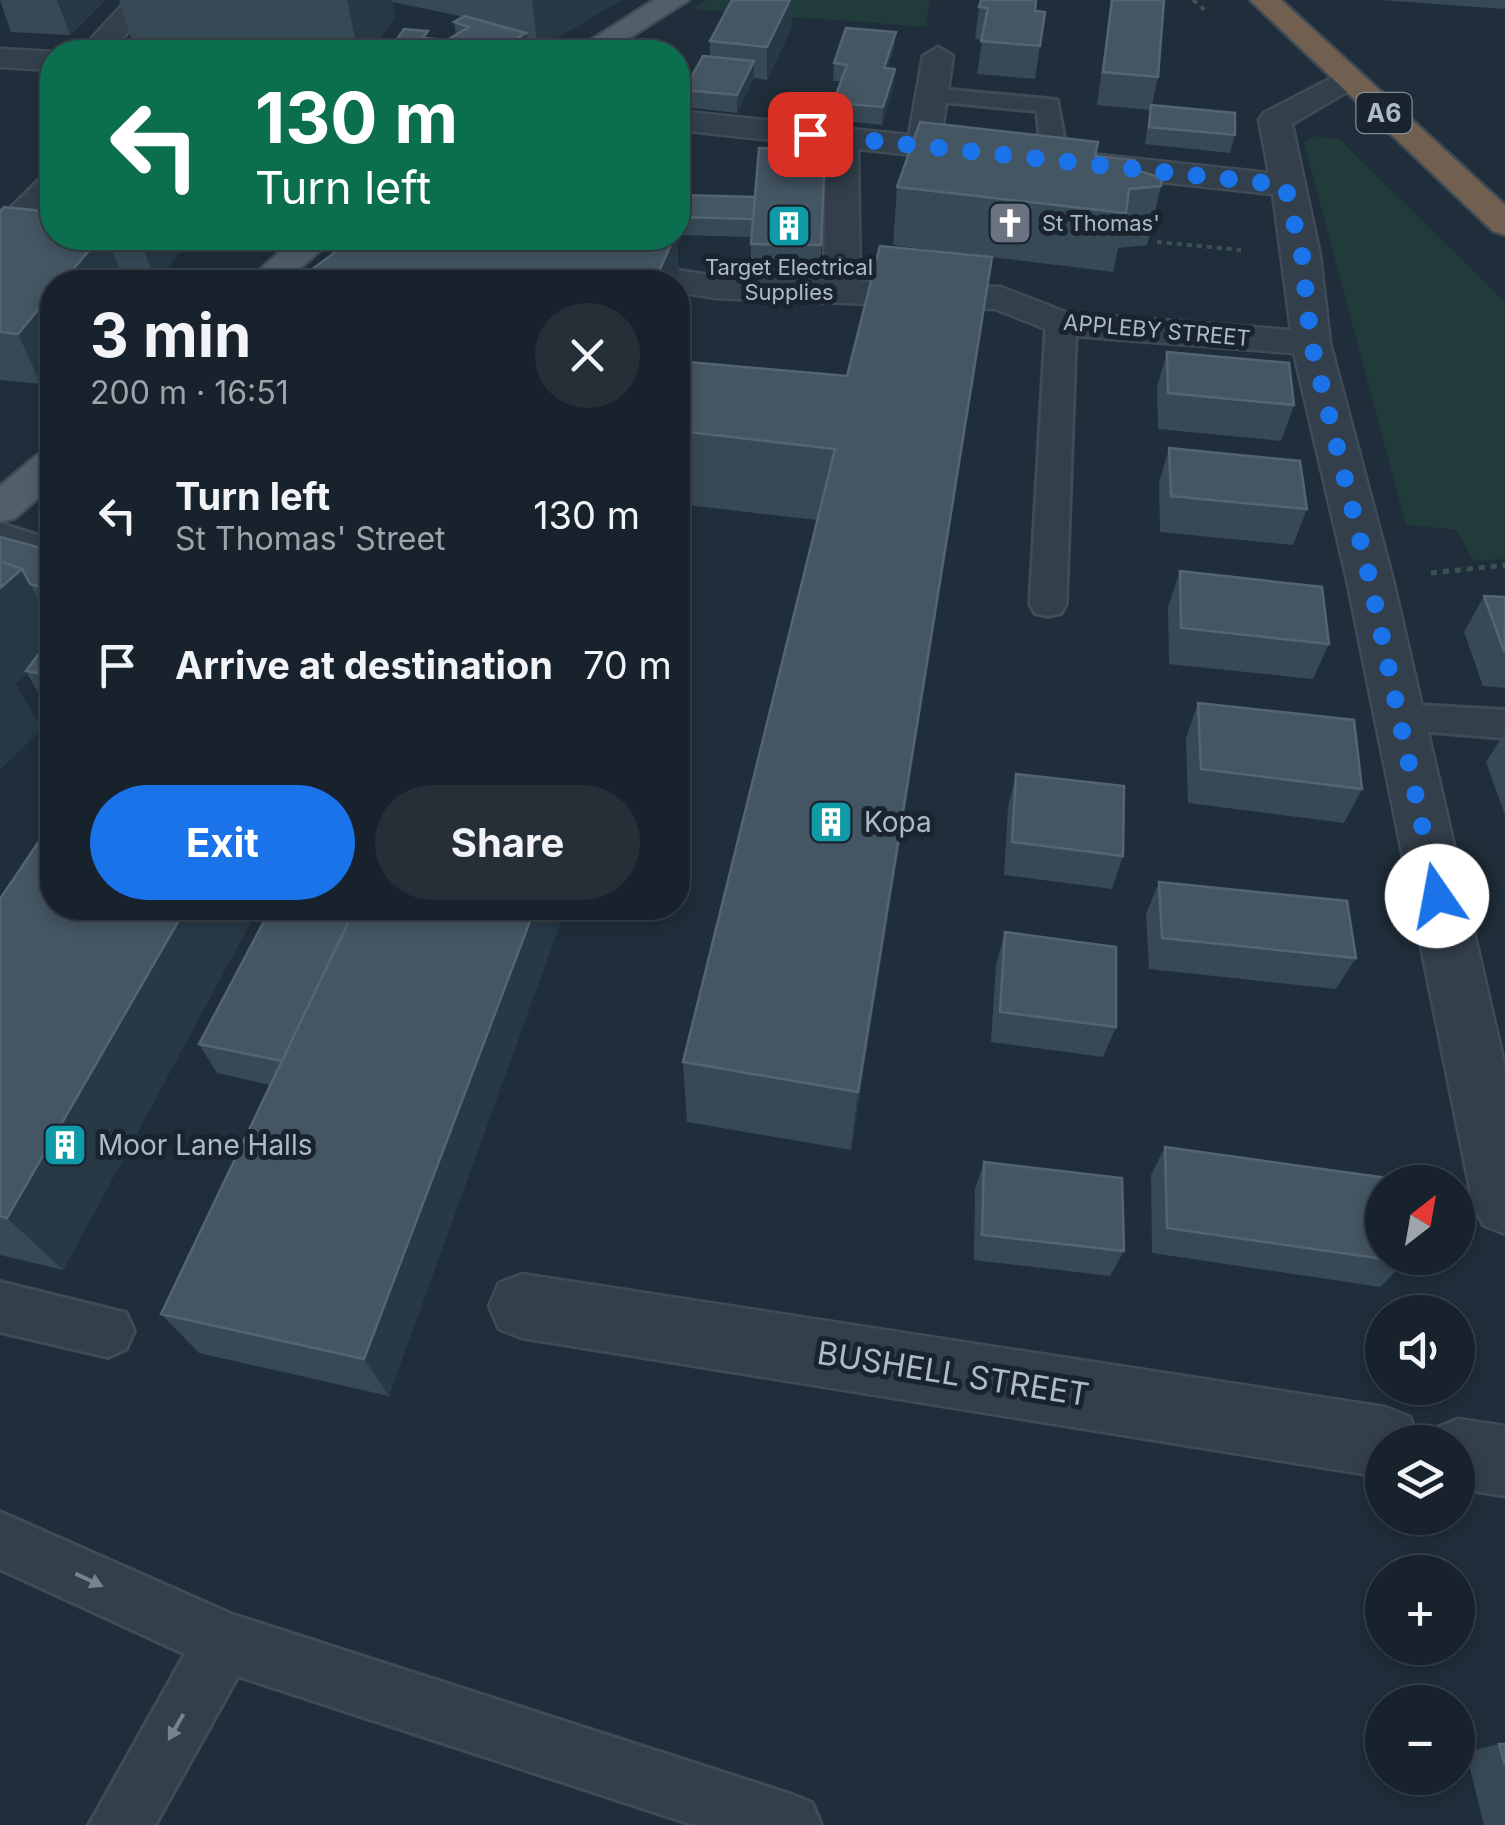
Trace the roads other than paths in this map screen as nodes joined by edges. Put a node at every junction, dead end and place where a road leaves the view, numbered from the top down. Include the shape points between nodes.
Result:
1 (143, 0) edge
2 (675, 0) edge
3 (1264, 0) edge
4 (105, 40) edge
5 (607, 40) edge
6 (938, 56) dead end
7 (0, 58) edge
8 (40, 60) edge
9 (1350, 81) junction
10 (930, 95) junction
11 (690, 121) edge
12 (842, 137) junction
13 (924, 144) junction
14 (1055, 159) junction
15 (1285, 185) junction
16 (40, 194) edge
17 (1499, 212) edge
18 (0, 234) edge
19 (302, 250) edge
20 (278, 270) edge
21 (582, 270) edge
22 (608, 270) edge
23 (690, 283) edge
24 (842, 291) junction
25 (1061, 324) junction
26 (1311, 342) junction
27 (40, 474) edge
28 (0, 508) edge
29 (0, 534) edge
30 (40, 548) edge
31 (1048, 604) dead end
32 (1398, 718) junction
33 (1505, 724) edge
34 (1491, 1073) edge
35 (1505, 1204) edge
36 (522, 1306) dead end
37 (0, 1307) edge
38 (108, 1331) dead end
39 (1365, 1439) edge
40 (1475, 1457) edge
41 (1505, 1462) edge
42 (0, 1540) edge
43 (225, 1642) junction
44 (120, 1825) edge
45 (790, 1825) edge

1 - 4 street
2 - 5 main road
3 - 9 highway, A6
6 - 10 street
7 - 8 street
9 - 15 street via 1275,120
9 - 17 highway, A6
10 - 13 street
10 - 14 lane via 1048,105
11 - 12 street
12 - 13 street
12 - 24 street
13 - 14 street
14 - 15 street
15 - 26 street via 1302,255
16 - 18 lane
19 - 20 main road
21 - 22 street, APPLEBY STREET
23 - 24 street, APPLEBY STREET
24 - 25 street, APPLEBY STREET via 1001,298
25 - 26 street, APPLEBY STREET
25 - 31 lane
26 - 32 street
27 - 28 main road
29 - 30 lane
32 - 33 lane
32 - 34 street
34 - 35 street
36 - 39 street, BUSHELL STREET
37 - 38 lane
40 - 41 street
42 -> 43 lane
43 -> 44 lane
43 - 45 lane

